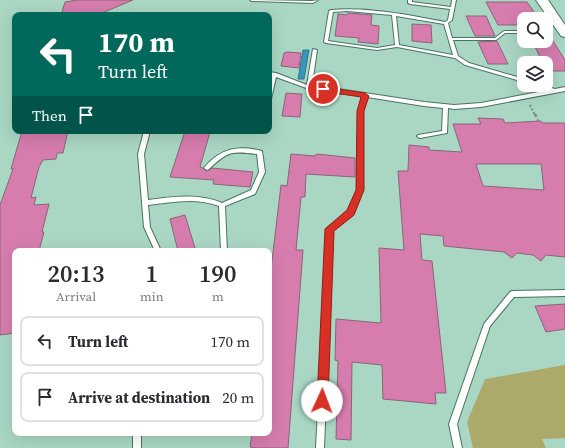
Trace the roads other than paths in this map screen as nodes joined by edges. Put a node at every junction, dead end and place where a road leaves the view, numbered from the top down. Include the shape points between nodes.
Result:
1 (252, 0) edge
2 (316, 0) edge
3 (410, 0) edge
4 (454, 0) edge
5 (542, 0) edge
6 (453, 8) junction
7 (394, 14) junction
8 (446, 23) junction
9 (517, 32) edge
10 (565, 33) edge
11 (450, 39) junction
12 (397, 46) junction
13 (315, 50) dead end
14 (456, 57) junction
15 (272, 74) edge
16 (517, 80) edge
17 (309, 87) junction
18 (565, 89) edge
19 (555, 91) joint
20 (365, 96) junction
21 (446, 106) junction
22 (146, 134) edge
23 (420, 136) dead end
24 (207, 168) dead end
25 (145, 203) junction
26 (222, 205) junction
27 (157, 248) edge
28 (224, 248) edge
29 (565, 293) edge
30 (137, 436) edge
31 (137, 448) edge
32 (320, 448) edge
33 (458, 448) edge

1 - 2 lane
3 - 6 lane via 410,3
4 - 6 lane
5 - 10 main road
6 - 8 lane via 450,20
7 - 8 lane
7 - 12 lane
7 - 12 lane via 365,10 331,11 326,42 377,49
8 - 11 lane
9 - 11 lane via 504,32 496,39
11 - 14 lane
12 - 14 lane
13 - 17 lane
14 - 16 lane via 467,64
15 - 17 lane
17 - 20 lane
18 - 19 lane
19 - 21 lane via 481,106
20 - 21 lane
20 - 32 lane via 361,111 360,190 351,213 330,229
21 - 23 lane via 445,132
22 - 25 lane via 142,154
24 - 26 lane via 221,155 235,150 260,152 262,172 253,192
25 - 26 lane via 192,198
25 - 27 lane via 147,227
26 - 28 lane
29 - 33 lane via 512,294 487,324 453,424
30 - 31 lane

